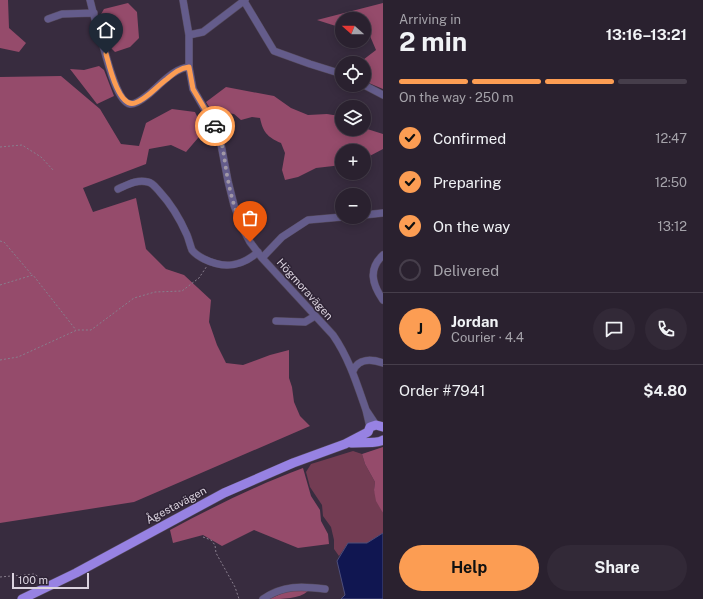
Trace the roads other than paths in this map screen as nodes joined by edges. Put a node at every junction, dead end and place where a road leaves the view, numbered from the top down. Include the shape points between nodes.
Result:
1 (90, 0) edge
2 (183, 0) edge
3 (245, 0) edge
4 (94, 13) junction
5 (48, 19) dead end
6 (190, 35) junction
7 (189, 67) junction
8 (335, 72) edge
9 (371, 89) edge
10 (383, 95) edge
11 (118, 189) dead end
12 (382, 210) edge
13 (371, 213) edge
14 (335, 218) edge
15 (260, 255) junction
16 (383, 255) edge
17 (383, 300) edge
18 (315, 316) junction
19 (276, 321) dead end
20 (383, 363) edge
21 (352, 370) junction
22 (377, 428) edge
23 (383, 440) edge
24 (372, 442) junction
25 (346, 444) junction
26 (325, 589) dead end
27 (22, 599) edge
28 (263, 599) edge

1 - 4 street
2 - 6 street, Högmoravägen
3 - 6 street via 203,32
3 - 8 street via 274,51
4 - 5 street via 62,14
4 - 7 street via 110,69 124,101 135,103 173,74
6 - 7 street, Högmoravägen
7 - 15 street, Högmoravägen via 193,89 219,134 228,182 242,227
9 - 10 street
11 - 15 street via 136,181 153,185 178,215 193,251 200,258 222,266 239,264
12 - 13 street
14 - 15 street via 308,220
15 - 18 street, Högmoravägen
16 - 17 street via 373,270 375,285
18 - 19 street via 305,322
18 - 21 street, Högmoravägen via 339,343
20 - 21 street via 370,360 360,362
21 - 22 street, Högmoravägen via 366,410
22 - 24 main road via 367,436
22 - 25 main road, Ågestavägen
23 - 24 main road, Ågestavägen via 378,443
24 - 25 main road, Ågestavägen
25 - 27 main road, Ågestavägen via 293,462 224,493 76,573
26 - 28 street via 302,586 284,589

